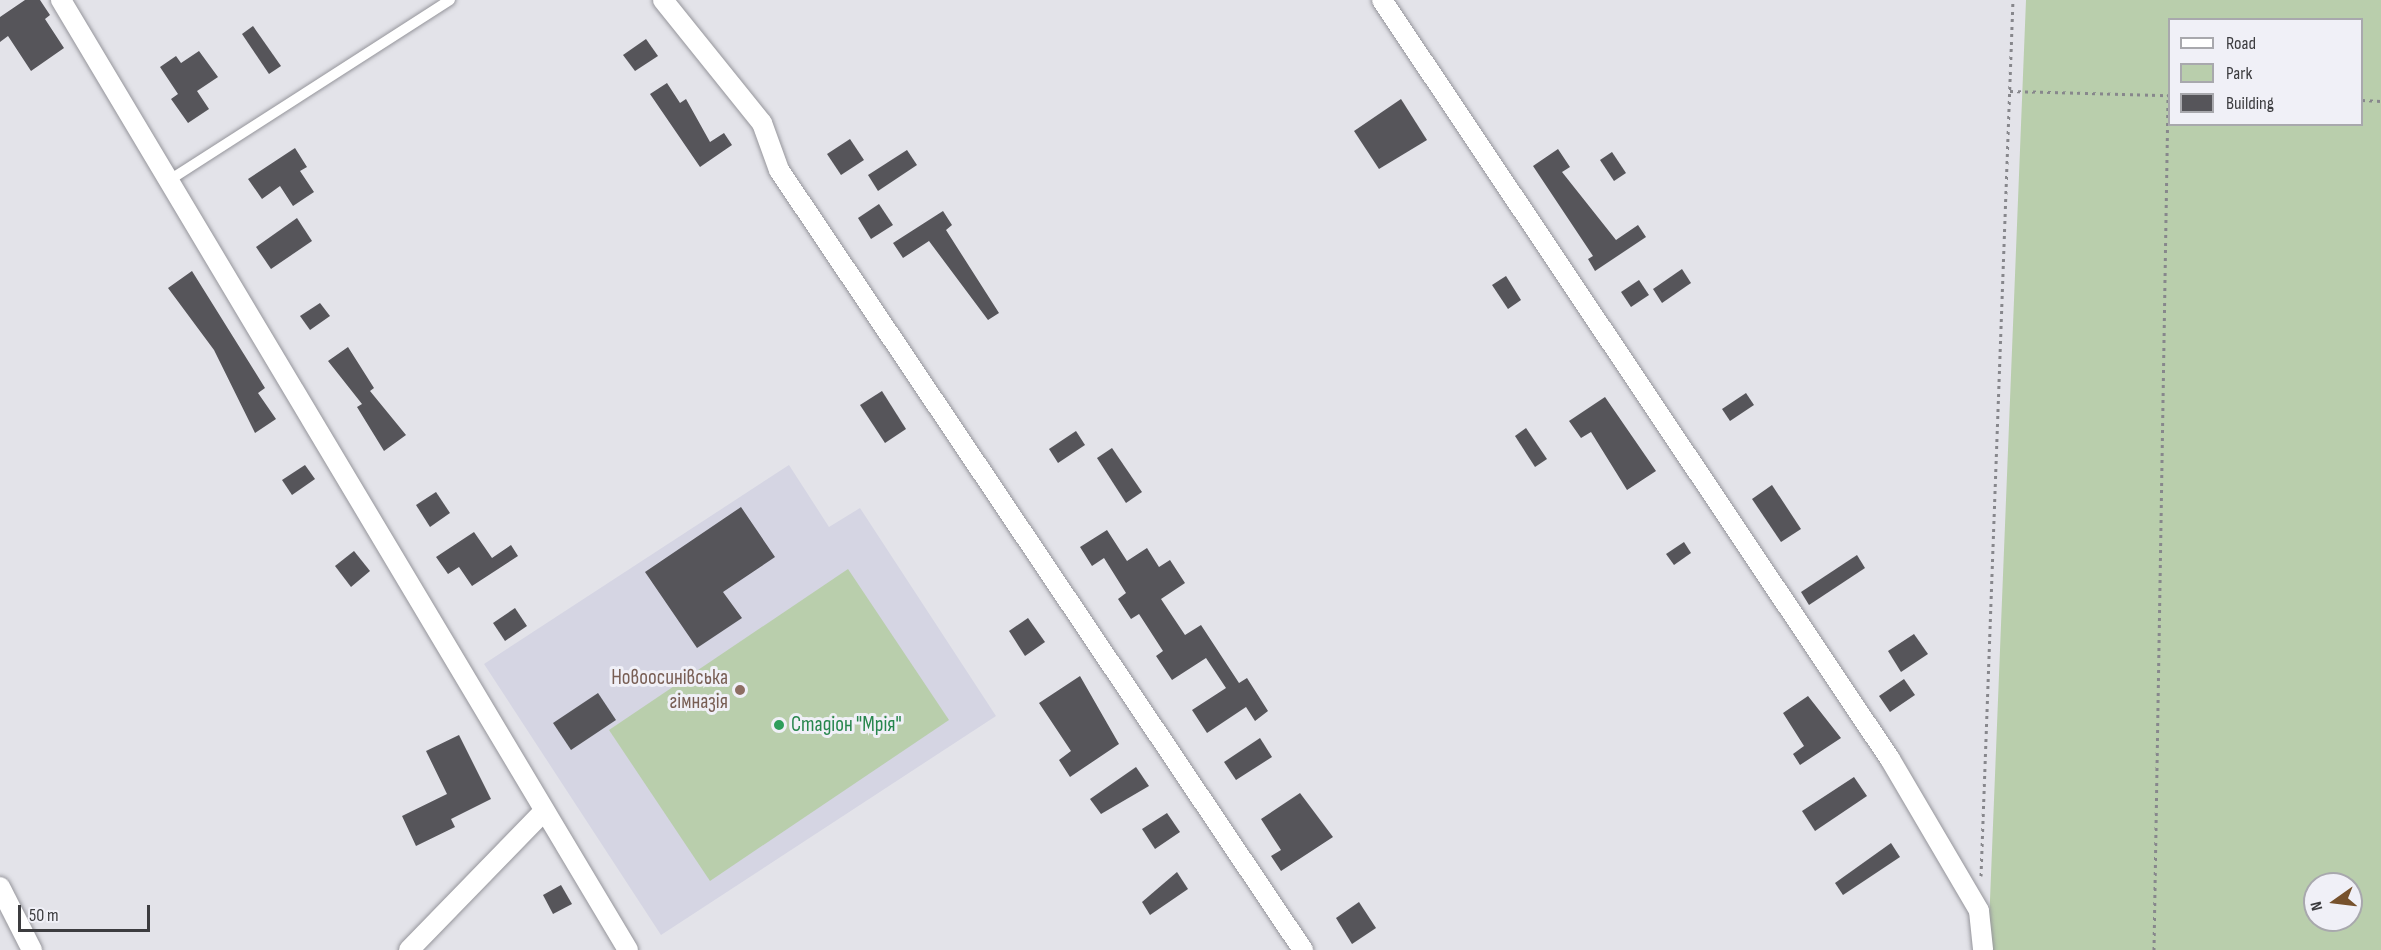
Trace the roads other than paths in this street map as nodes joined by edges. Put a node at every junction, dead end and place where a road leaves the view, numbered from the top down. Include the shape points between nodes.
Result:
1 (61, 0) edge
2 (450, 0) edge
3 (663, 0) edge
4 (1382, 0) edge
5 (168, 181) junction
6 (542, 813) junction
7 (0, 888) edge
8 (32, 950) edge
9 (409, 950) edge
10 (628, 950) edge
11 (1303, 950) edge
12 (1983, 950) edge

1 - 5 street
2 - 5 lane
3 - 11 street via 762,123 779,170
4 - 12 street via 1890,759 1979,911
5 - 6 street
6 - 9 street
6 - 10 street
7 - 8 street

